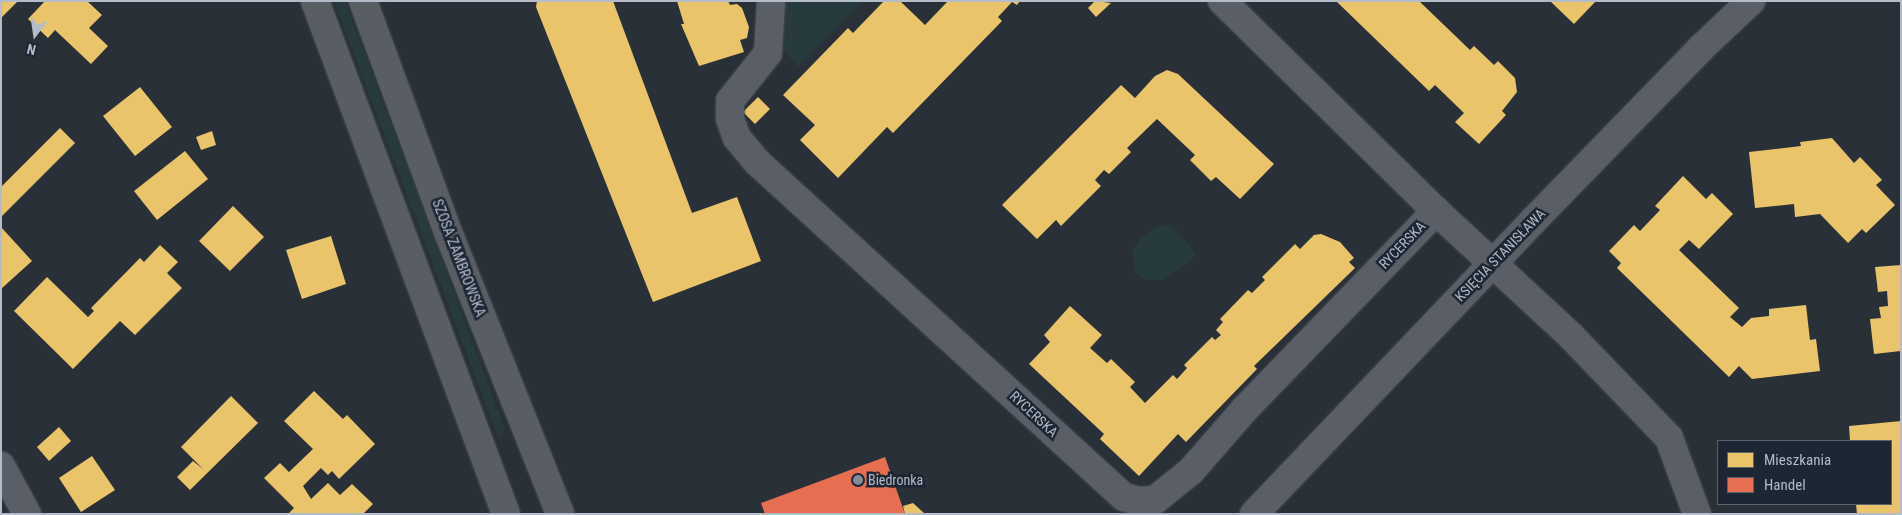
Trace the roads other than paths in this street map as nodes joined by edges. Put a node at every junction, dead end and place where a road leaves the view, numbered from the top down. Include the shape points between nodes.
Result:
1 (315, 1) edge
2 (363, 1) edge
3 (771, 1) edge
4 (1222, 1) edge
5 (1751, 1) edge
6 (1436, 211) junction
7 (1492, 263) junction
8 (1, 466) edge
9 (27, 514) edge
10 (506, 514) edge
11 (560, 514) edge
12 (1254, 514) edge
13 (1697, 514) edge

1 - 10 main road
2 - 11 main road, SZOSA ZAMBROWSKA via 450,237
3 - 6 street, RYCERSKA via 768,53 730,101 730,119 737,138 757,162 1124,497 1139,502 1155,500 1191,471 1244,410
4 - 6 street, RYCERSKA
5 - 7 street, KSIĘCIA STANISŁAWA via 1701,48
6 - 7 street, RYCERSKA
7 - 12 street, KSIĘCIA STANISŁAWA
7 - 13 street, RYCERSKA via 1570,335 1668,438
8 - 9 street

